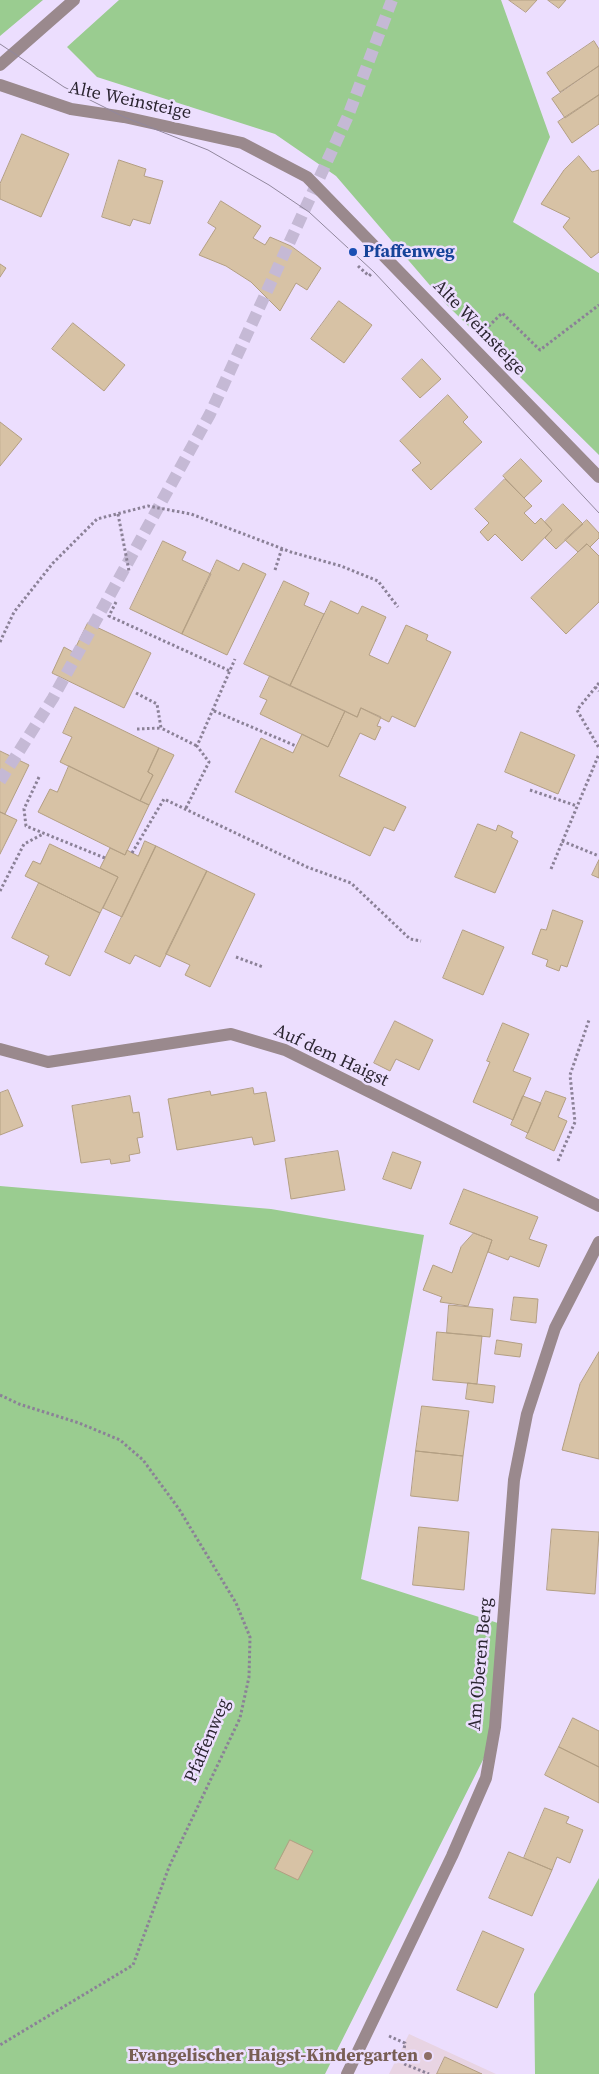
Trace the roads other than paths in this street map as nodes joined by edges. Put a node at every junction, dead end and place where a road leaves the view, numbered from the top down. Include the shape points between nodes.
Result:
1 (74, 0) edge
2 (0, 65) edge
3 (0, 85) edge
4 (599, 478) edge
5 (0, 1049) edge
6 (599, 1206) edge
7 (599, 1242) edge
8 (347, 2074) edge

1 - 2 street
3 - 4 street, Alte Weinsteige via 71,109 242,143 307,176
5 - 6 street, Auf dem Haigst via 48,1062 232,1034 285,1050
7 - 8 street, Am Oberen Berg via 555,1328 523,1432 514,1480 495,1727 486,1778

